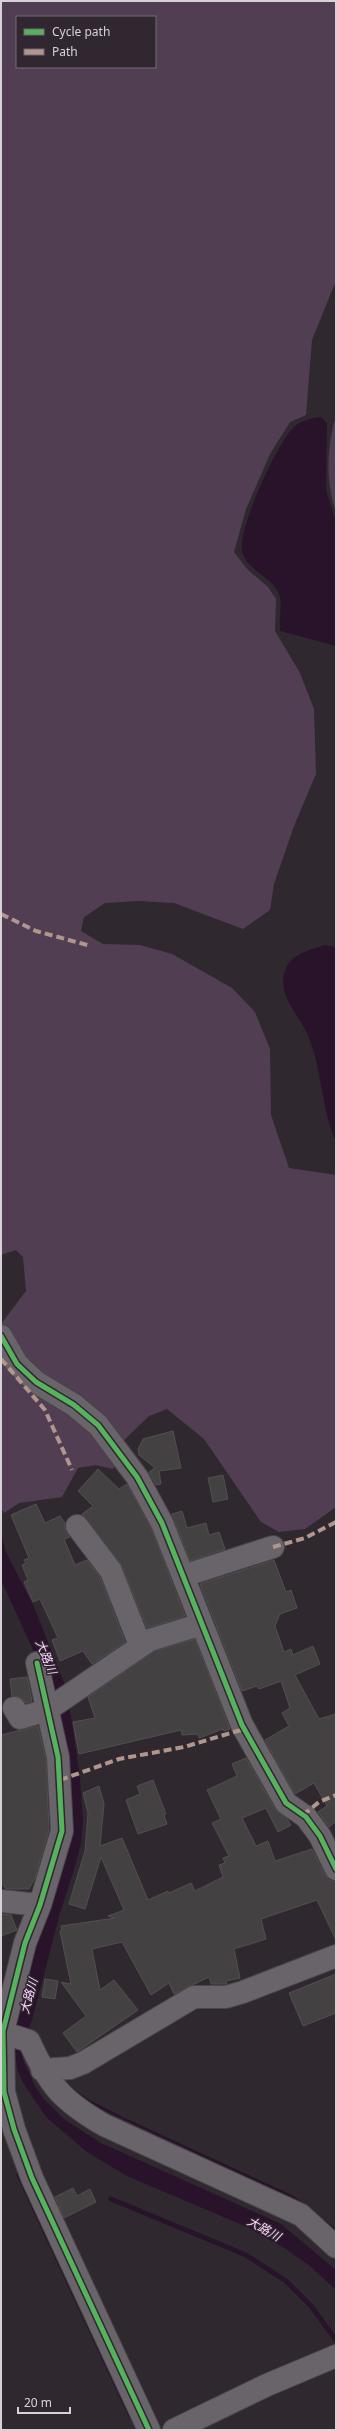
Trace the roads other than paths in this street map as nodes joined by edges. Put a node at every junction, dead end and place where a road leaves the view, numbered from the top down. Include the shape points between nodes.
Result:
1 (1, 1336) edge
2 (77, 1526) dead end
3 (273, 1547) dead end
4 (183, 1576) junction
5 (202, 1624) junction
6 (140, 1646) junction
7 (37, 1663) dead end
8 (14, 1708) dead end
9 (47, 1710) junction
10 (336, 1869) edge
11 (1, 1901) edge
12 (40, 1906) junction
13 (336, 1956) edge
14 (10, 2035) edge
15 (42, 2070) junction
16 (336, 2247) edge
17 (336, 2356) edge
18 (149, 2430) edge
19 (174, 2430) edge

1 - 4 street via 18,1364 36,1382 74,1404 98,1425 117,1450 137,1477 162,1523
2 - 6 street via 111,1571
3 - 4 street
4 - 5 street
5 - 6 street via 150,1640
5 - 10 street via 244,1729 286,1803 306,1818 320,1836
6 - 9 street
7 - 9 street
8 - 9 street via 20,1718
9 - 12 street via 58,1757 62,1831
11 - 12 street
12 - 14 street via 26,1943
13 - 15 street via 226,1997 194,1998 83,2063 56,2070
14 - 15 street
14 - 18 street via 4,2092 27,2164
15 - 16 street via 48,2080 80,2111 104,2125 301,2215
17 - 19 street

